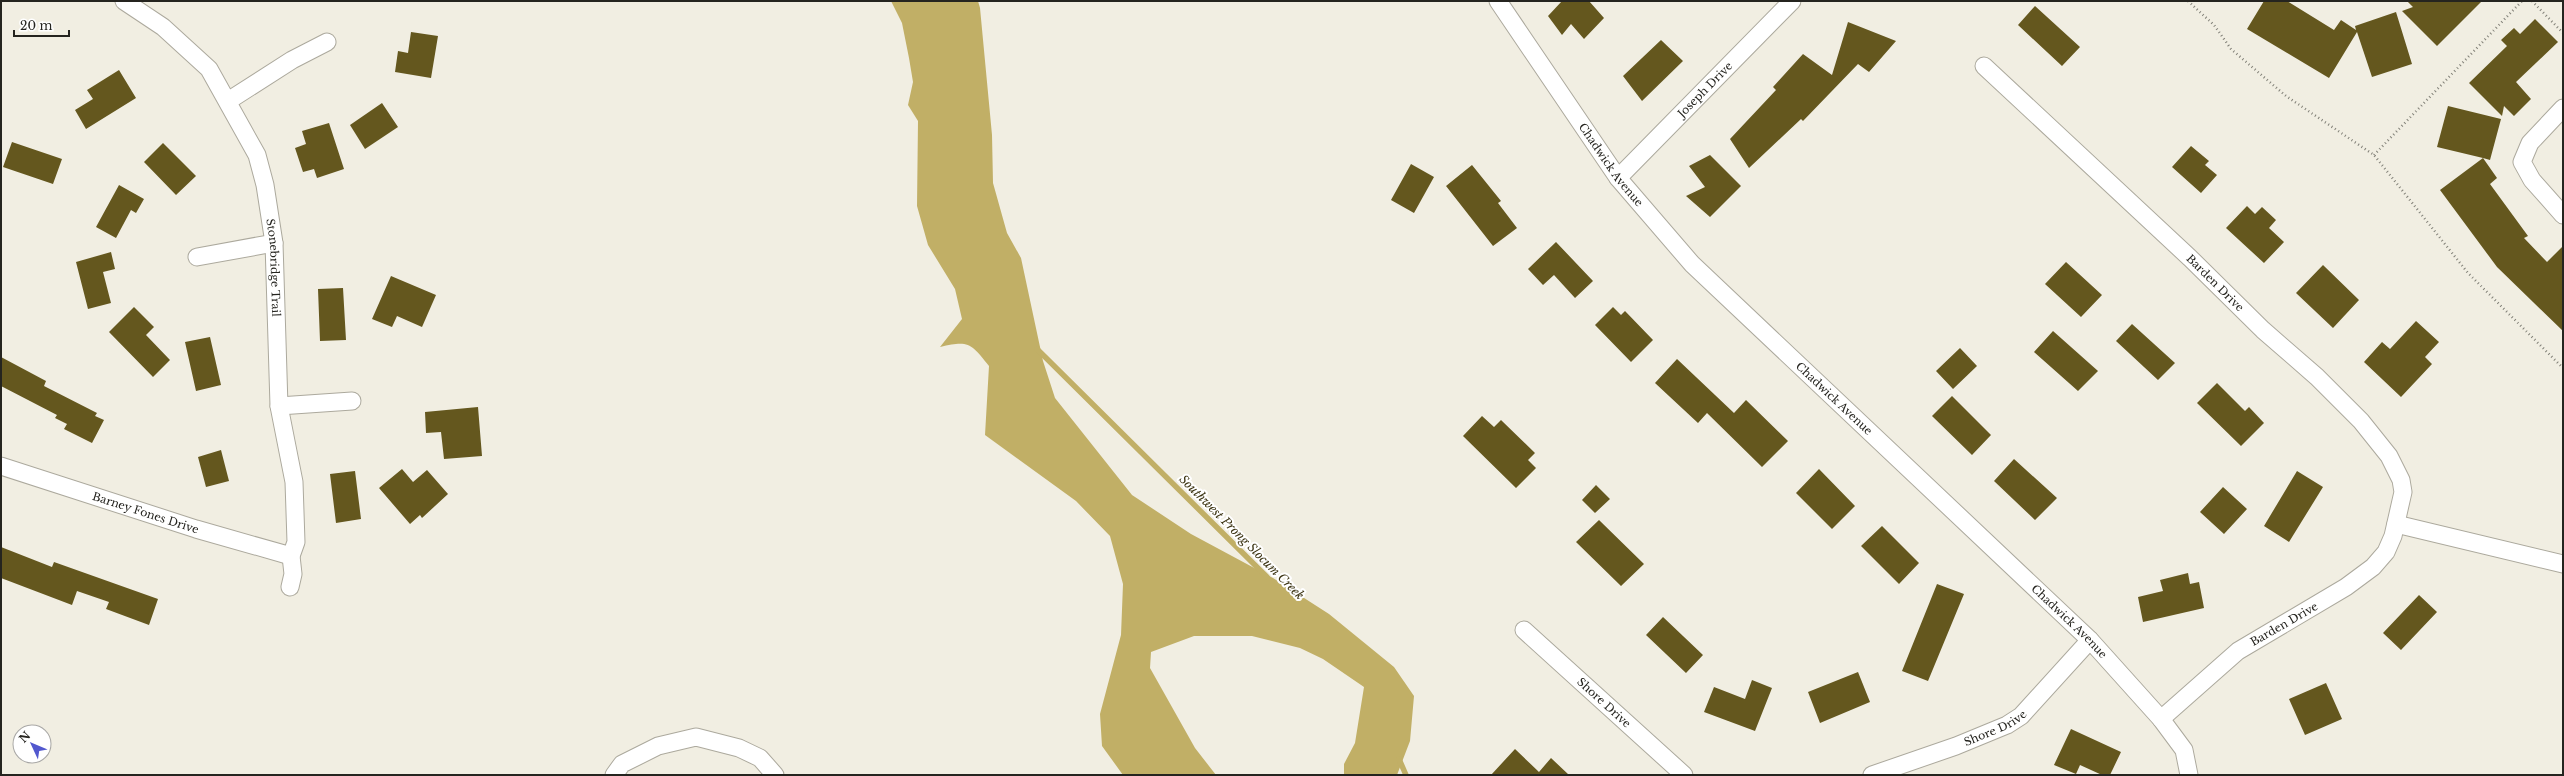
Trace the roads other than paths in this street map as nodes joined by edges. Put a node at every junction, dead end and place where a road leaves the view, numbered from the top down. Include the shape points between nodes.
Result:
1 (124, 1) edge
2 (1498, 1) edge
3 (1792, 1) edge
4 (326, 42) dead end
5 (1984, 66) dead end
6 (228, 101) junction
7 (2563, 108) edge
8 (1618, 178) junction
9 (2563, 215) edge
10 (274, 243) junction
11 (197, 257) dead end
12 (352, 401) dead end
13 (279, 406) junction
14 (1, 466) edge
15 (2396, 524) junction
16 (291, 556) junction
17 (2563, 564) edge
18 (290, 587) dead end
19 (1524, 630) dead end
20 (2090, 640) junction
21 (2161, 719) junction
22 (614, 775) edge
23 (775, 775) edge
24 (1684, 775) edge
25 (1872, 775) edge
26 (2189, 775) edge

1 - 6 street, Stonebridge Trail via 163,27 209,69
2 - 8 street, Chadwick Avenue
3 - 8 street, Joseph Drive
4 - 6 street via 292,60
5 - 15 street, Barden Drive via 2361,421 2389,456 2401,480 2403,492
6 - 10 street, Stonebridge Trail via 257,155 265,185
7 - 9 street via 2530,143 2522,162 2532,180
8 - 20 street, Chadwick Avenue via 1692,264
10 - 11 street
10 - 13 street, Stonebridge Trail
12 - 13 street
13 - 16 street, Stonebridge Trail via 294,482 296,542
14 - 16 street, Barney Fones Drive via 196,529
15 - 17 street
15 - 21 street, Barden Drive via 2386,552 2373,566 2346,588 2238,651
16 - 18 street, Stonebridge Trail via 293,574
19 - 24 street, Shore Drive
20 - 21 street, Chadwick Avenue
20 - 25 street, Shore Drive via 2021,716 2007,725
21 - 26 street, Chadwick Avenue via 2184,750
22 - 23 street via 622,764 658,746 696,737 739,748 760,758

